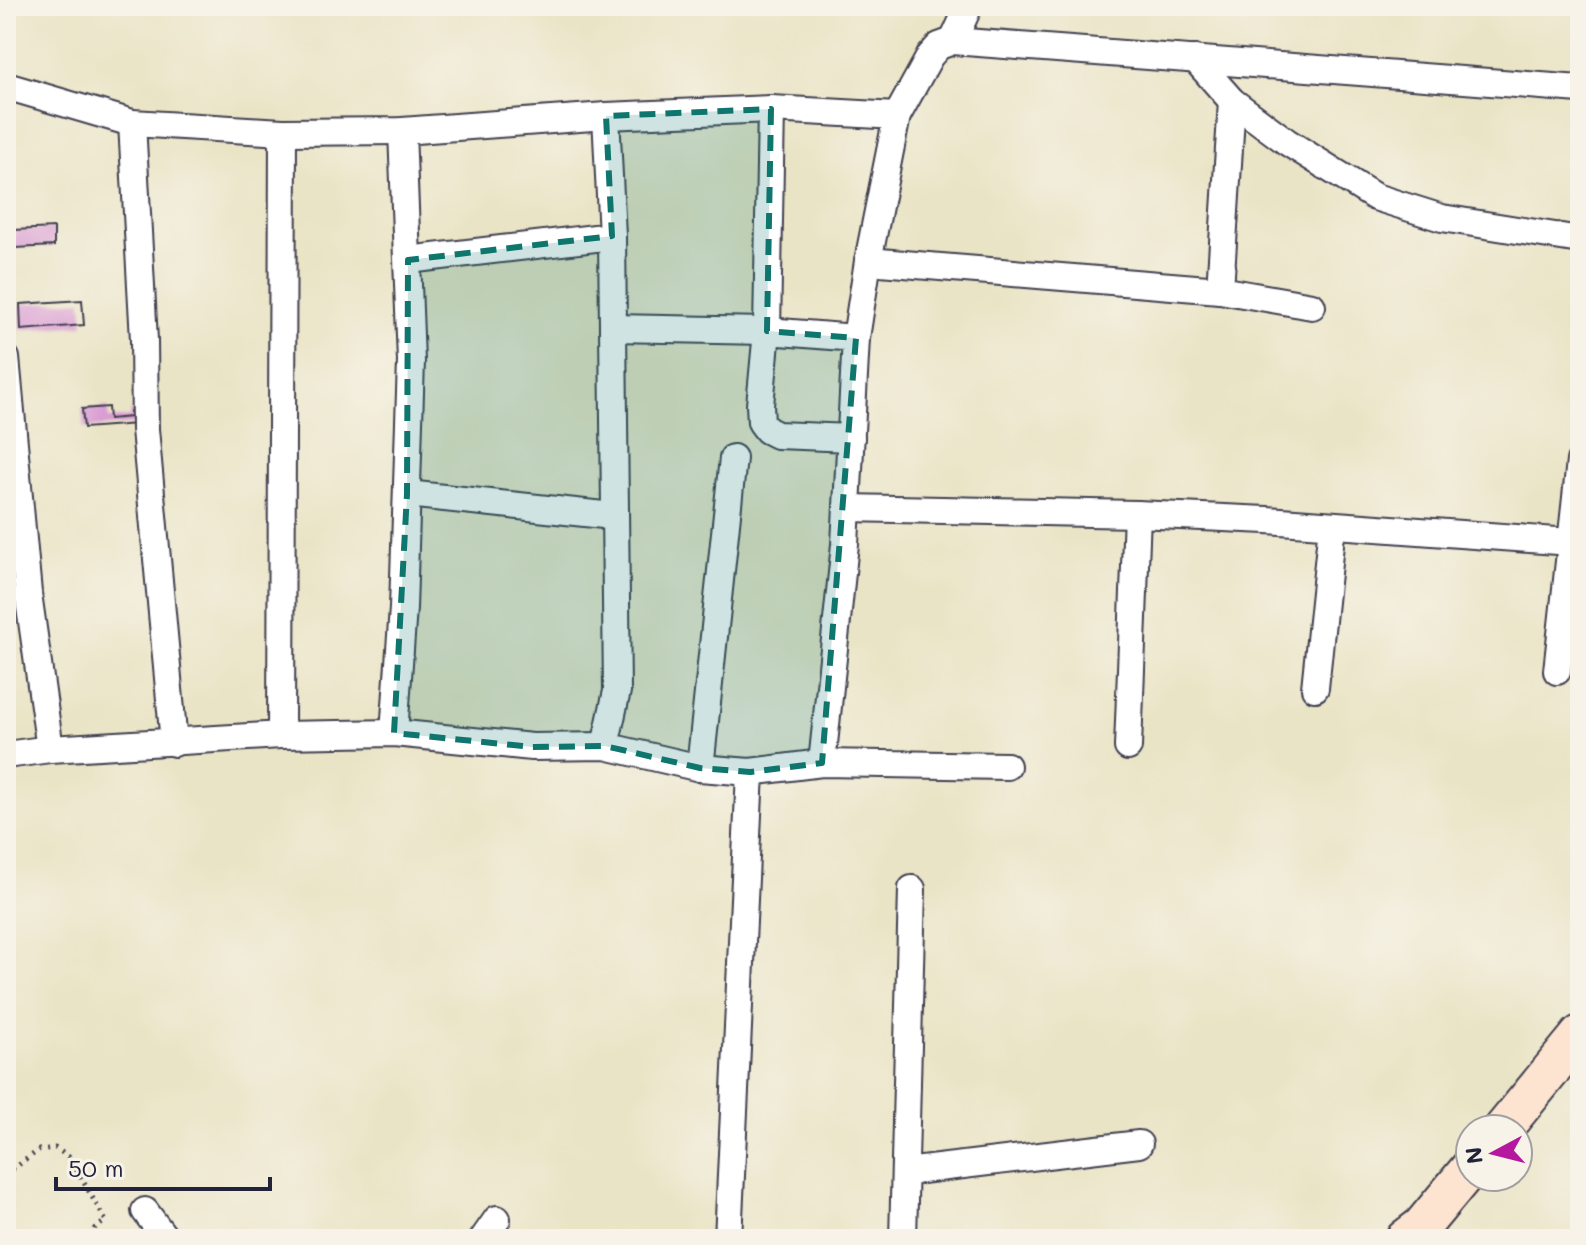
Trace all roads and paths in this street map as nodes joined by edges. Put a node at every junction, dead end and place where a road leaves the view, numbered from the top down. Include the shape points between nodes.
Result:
1 (969, 6) edge
2 (953, 41) junction
3 (1195, 59) junction
4 (6, 86) edge
5 (1580, 89) edge
6 (1232, 101) junction
7 (771, 109) junction
8 (606, 116) junction
9 (897, 116) junction
10 (132, 123) junction
11 (402, 131) junction
12 (283, 132) junction
13 (612, 236) junction
14 (1580, 240) edge
15 (408, 260) junction
16 (868, 261) junction
17 (1220, 290) junction
18 (1312, 306) dead end
19 (613, 328) junction
20 (767, 331) junction
21 (856, 338) junction
22 (6, 358) edge
23 (851, 438) junction
24 (733, 458) dead end
25 (1580, 461) edge
26 (407, 494) junction
27 (847, 508) junction
28 (1137, 514) junction
29 (613, 516) junction
30 (1332, 525) junction
31 (1571, 542) junction
32 (1557, 671) dead end
33 (1315, 688) dead end
34 (394, 733) junction
35 (281, 735) junction
36 (174, 743) junction
37 (605, 746) junction
38 (1128, 747) dead end
39 (50, 749) junction
40 (6, 755) edge
41 (822, 763) junction
42 (1007, 766) dead end
43 (700, 768) junction
44 (750, 772) junction
45 (912, 889) dead end
46 (1580, 1035) edge
47 (1516, 1113) edge
48 (1139, 1144) dead end
49 (905, 1172) junction
50 (6, 1174) edge
51 (1454, 1187) edge
52 (145, 1211) dead end
53 (92, 1239) edge
54 (166, 1239) edge
55 (728, 1239) edge
56 (903, 1239) edge
57 (1405, 1239) edge

1 - 2 street
2 - 3 street
2 - 9 street via 930,56
3 - 5 street
3 - 6 street
4 - 10 street
6 - 14 street via 1375,197 1442,218
6 - 17 street
7 - 8 street
7 - 9 street
7 - 20 street
8 - 11 street
8 - 13 street
9 - 16 street
10 - 12 street
10 - 36 street via 145,429
11 - 12 street
11 - 15 street
12 - 35 street
13 - 15 street
13 - 19 street
15 - 26 street
16 - 17 street
16 - 21 street
17 - 18 street
19 - 20 street
19 - 29 street
20 - 21 street
20 - 23 street via 760,405 767,430 777,435
21 - 23 street
22 - 39 street via 28,593
23 - 27 street
24 - 43 street
25 - 31 street
26 - 29 street
26 - 34 street
27 - 28 street
27 - 41 street
28 - 30 street
28 - 38 street
29 - 37 street via 617,691
30 - 31 street
30 - 33 street
31 - 32 street
34 - 35 street
34 - 37 street via 532,747
35 - 36 street
36 - 39 street
37 - 43 street
39 - 40 street
41 - 42 street
41 - 44 street
43 - 44 street
44 - 55 street
45 - 49 street
46 - 47 main road
48 - 49 street
49 - 56 street
50 - 53 path via 39,1150 55,1148 69,1157 106,1221 95,1228
51 - 57 main road
52 - 54 street

